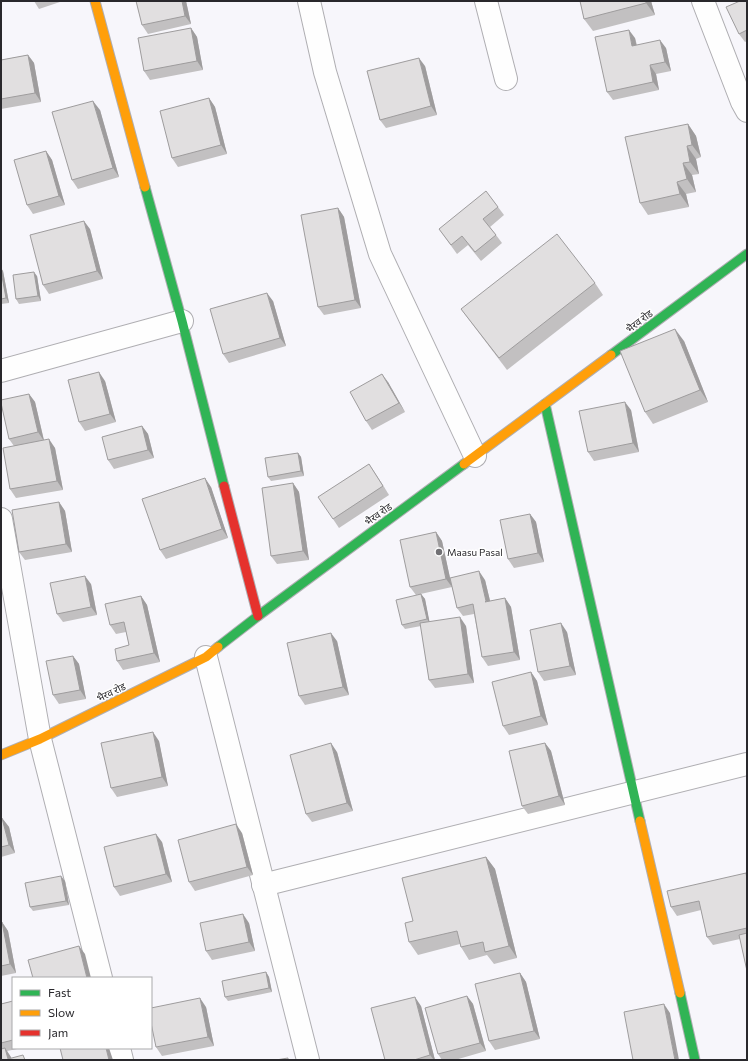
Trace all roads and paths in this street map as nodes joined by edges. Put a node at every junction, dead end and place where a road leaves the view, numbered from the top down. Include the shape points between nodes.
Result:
1 (95, 1) edge
2 (309, 1) edge
3 (486, 1) edge
4 (703, 1) edge
5 (506, 80) dead end
6 (747, 111) edge
7 (747, 254) edge
8 (182, 321) junction
9 (1, 371) edge
10 (545, 404) junction
11 (475, 456) junction
12 (1, 519) edge
13 (258, 616) junction
14 (206, 657) junction
15 (40, 739) junction
16 (1, 755) edge
17 (747, 764) edge
18 (633, 792) junction
19 (263, 885) junction
20 (101, 977) edge
21 (119, 1049) edge
22 (122, 1060) edge
23 (308, 1060) edge
24 (695, 1060) edge

1 - 8 street
2 - 11 street via 325,72 380,254
3 - 5 street
4 - 6 street
7 - 10 street, भैरव रोड
8 - 9 street
8 - 13 street
10 - 11 street, भैरव रोड
10 - 18 street
11 - 13 street, भैरव रोड
12 - 15 street
13 - 14 street, भैरव रोड
14 - 15 street, भैरव रोड
14 - 19 street
15 - 16 street, भैरव रोड
15 - 20 street
17 - 18 street
18 - 19 street
18 - 24 street
19 - 23 street
21 - 22 street

